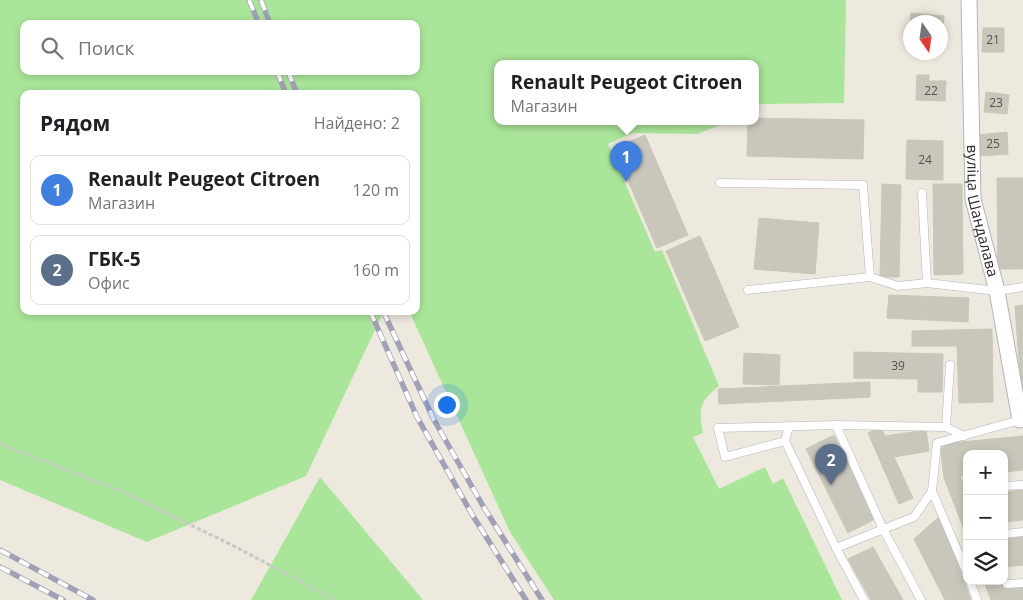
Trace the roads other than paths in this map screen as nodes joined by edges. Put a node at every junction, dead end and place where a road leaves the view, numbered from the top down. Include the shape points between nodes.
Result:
1 (969, 0) edge
2 (720, 183) dead end
3 (922, 193) dead end
4 (870, 276) junction
5 (927, 283) junction
6 (1023, 287) edge
7 (748, 290) dead end
8 (997, 292) junction
9 (950, 365) dead end
10 (1022, 420) edge
11 (836, 425) junction
12 (789, 426) junction
13 (946, 427) junction
14 (964, 436) junction
15 (785, 441) junction
16 (1023, 485) edge
17 (1008, 486) edge
18 (932, 491) junction
19 (883, 529) junction
20 (1023, 532) edge
21 (1008, 534) edge
22 (836, 548) junction
23 (963, 564) edge
24 (1023, 583) edge
25 (1008, 584) edge
26 (971, 585) edge
27 (864, 600) edge
28 (921, 600) edge
29 (977, 600) edge

1 - 8 street, вуліца Шандалава via 973,199
2 - 4 lane via 862,184
3 - 5 lane
4 - 5 lane via 898,286
4 - 7 lane
5 - 8 lane
6 - 8 lane
8 - 10 street, вуліца Шандалава
9 - 13 lane
10 - 14 lane
11 - 12 lane
11 - 13 lane
11 - 19 lane
12 - 15 lane
12 - 15 lane via 718,428 725,457
13 - 14 lane
14 - 18 lane via 937,443
15 - 22 lane
16 - 17 lane
18 - 19 lane via 914,517
18 - 23 lane
19 - 22 lane
19 - 28 lane
20 - 21 lane
22 - 27 lane
24 - 25 lane
26 - 29 lane

